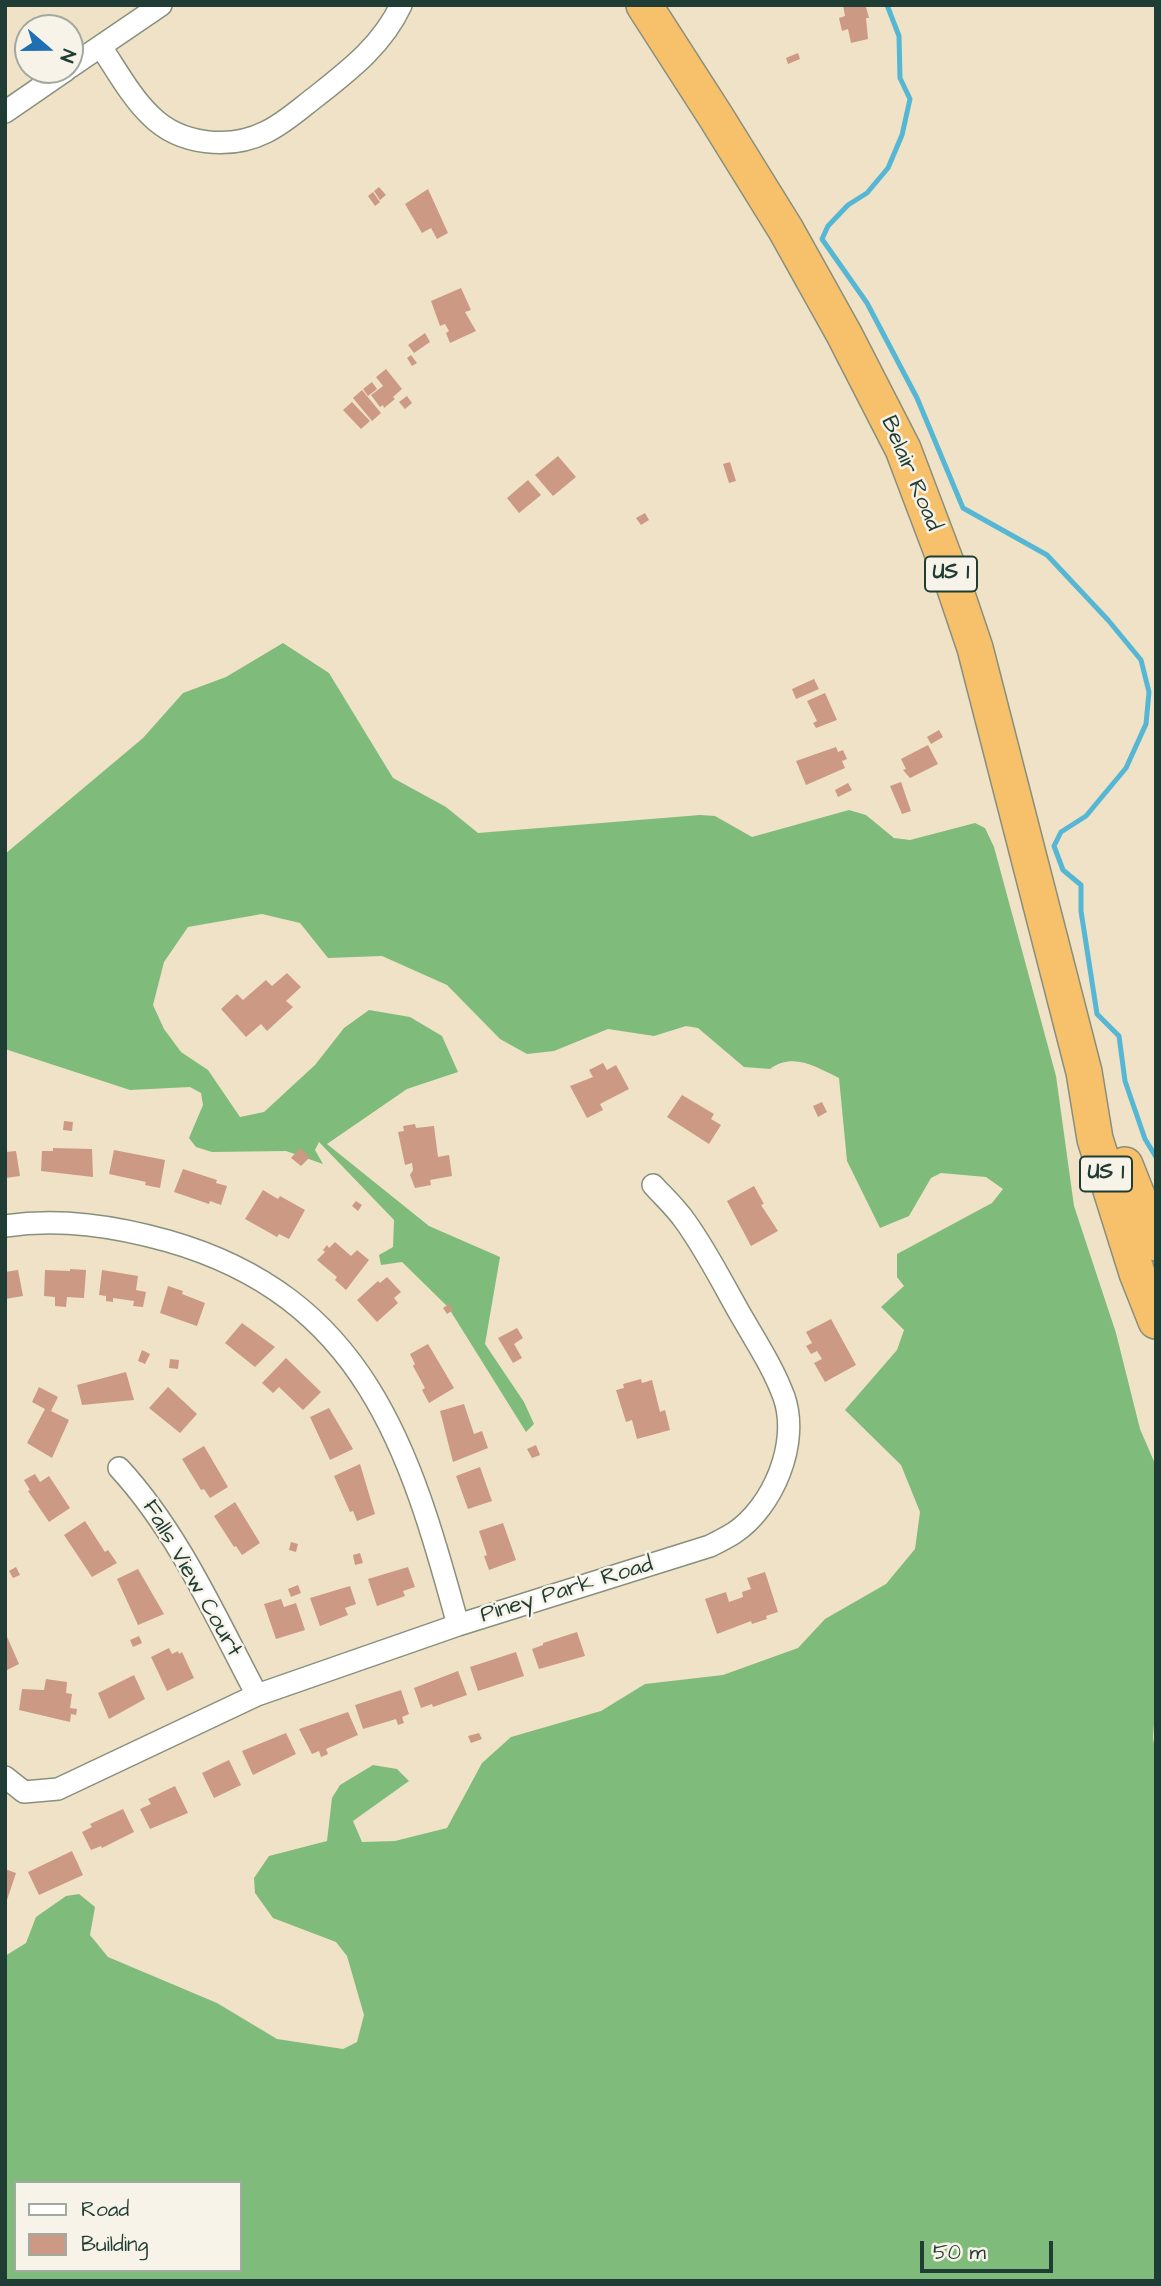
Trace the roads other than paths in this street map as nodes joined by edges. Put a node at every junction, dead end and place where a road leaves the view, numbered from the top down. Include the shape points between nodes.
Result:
1 (161, 5) edge
2 (401, 5) edge
3 (644, 5) edge
4 (101, 47) junction
5 (84, 58) edge
6 (46, 84) edge
7 (5, 112) edge
8 (1084, 1072) junction
9 (653, 1185) dead end
10 (5, 1226) edge
11 (1156, 1242) edge
12 (1146, 1269) edge
13 (1156, 1321) edge
14 (119, 1468) dead end
15 (458, 1625) junction
16 (257, 1695) junction
17 (5, 1777) edge

1 - 4 street
2 - 4 street via 375,46 353,68 274,128 230,142 193,139 152,118
3 - 8 highway, Belair Road / US 1 via 786,230 903,449 975,648
4 - 5 street
6 - 7 street
8 - 11 highway, Belair Road / US 1
8 - 12 highway, Belair Road / US 1 via 1095,1139
9 - 15 street, Piney Park Road via 685,1220 709,1257 772,1369 790,1424 775,1484 736,1532 710,1546
10 - 15 street via 86,1224 183,1246 254,1276 308,1315 359,1370 395,1435 428,1521
12 - 13 highway, Belair Road / US 1
14 - 16 street, Falls View Court via 138,1488 179,1550
15 - 16 street, Piney Park Road
16 - 17 street, Piney Park Road via 58,1788 24,1792

